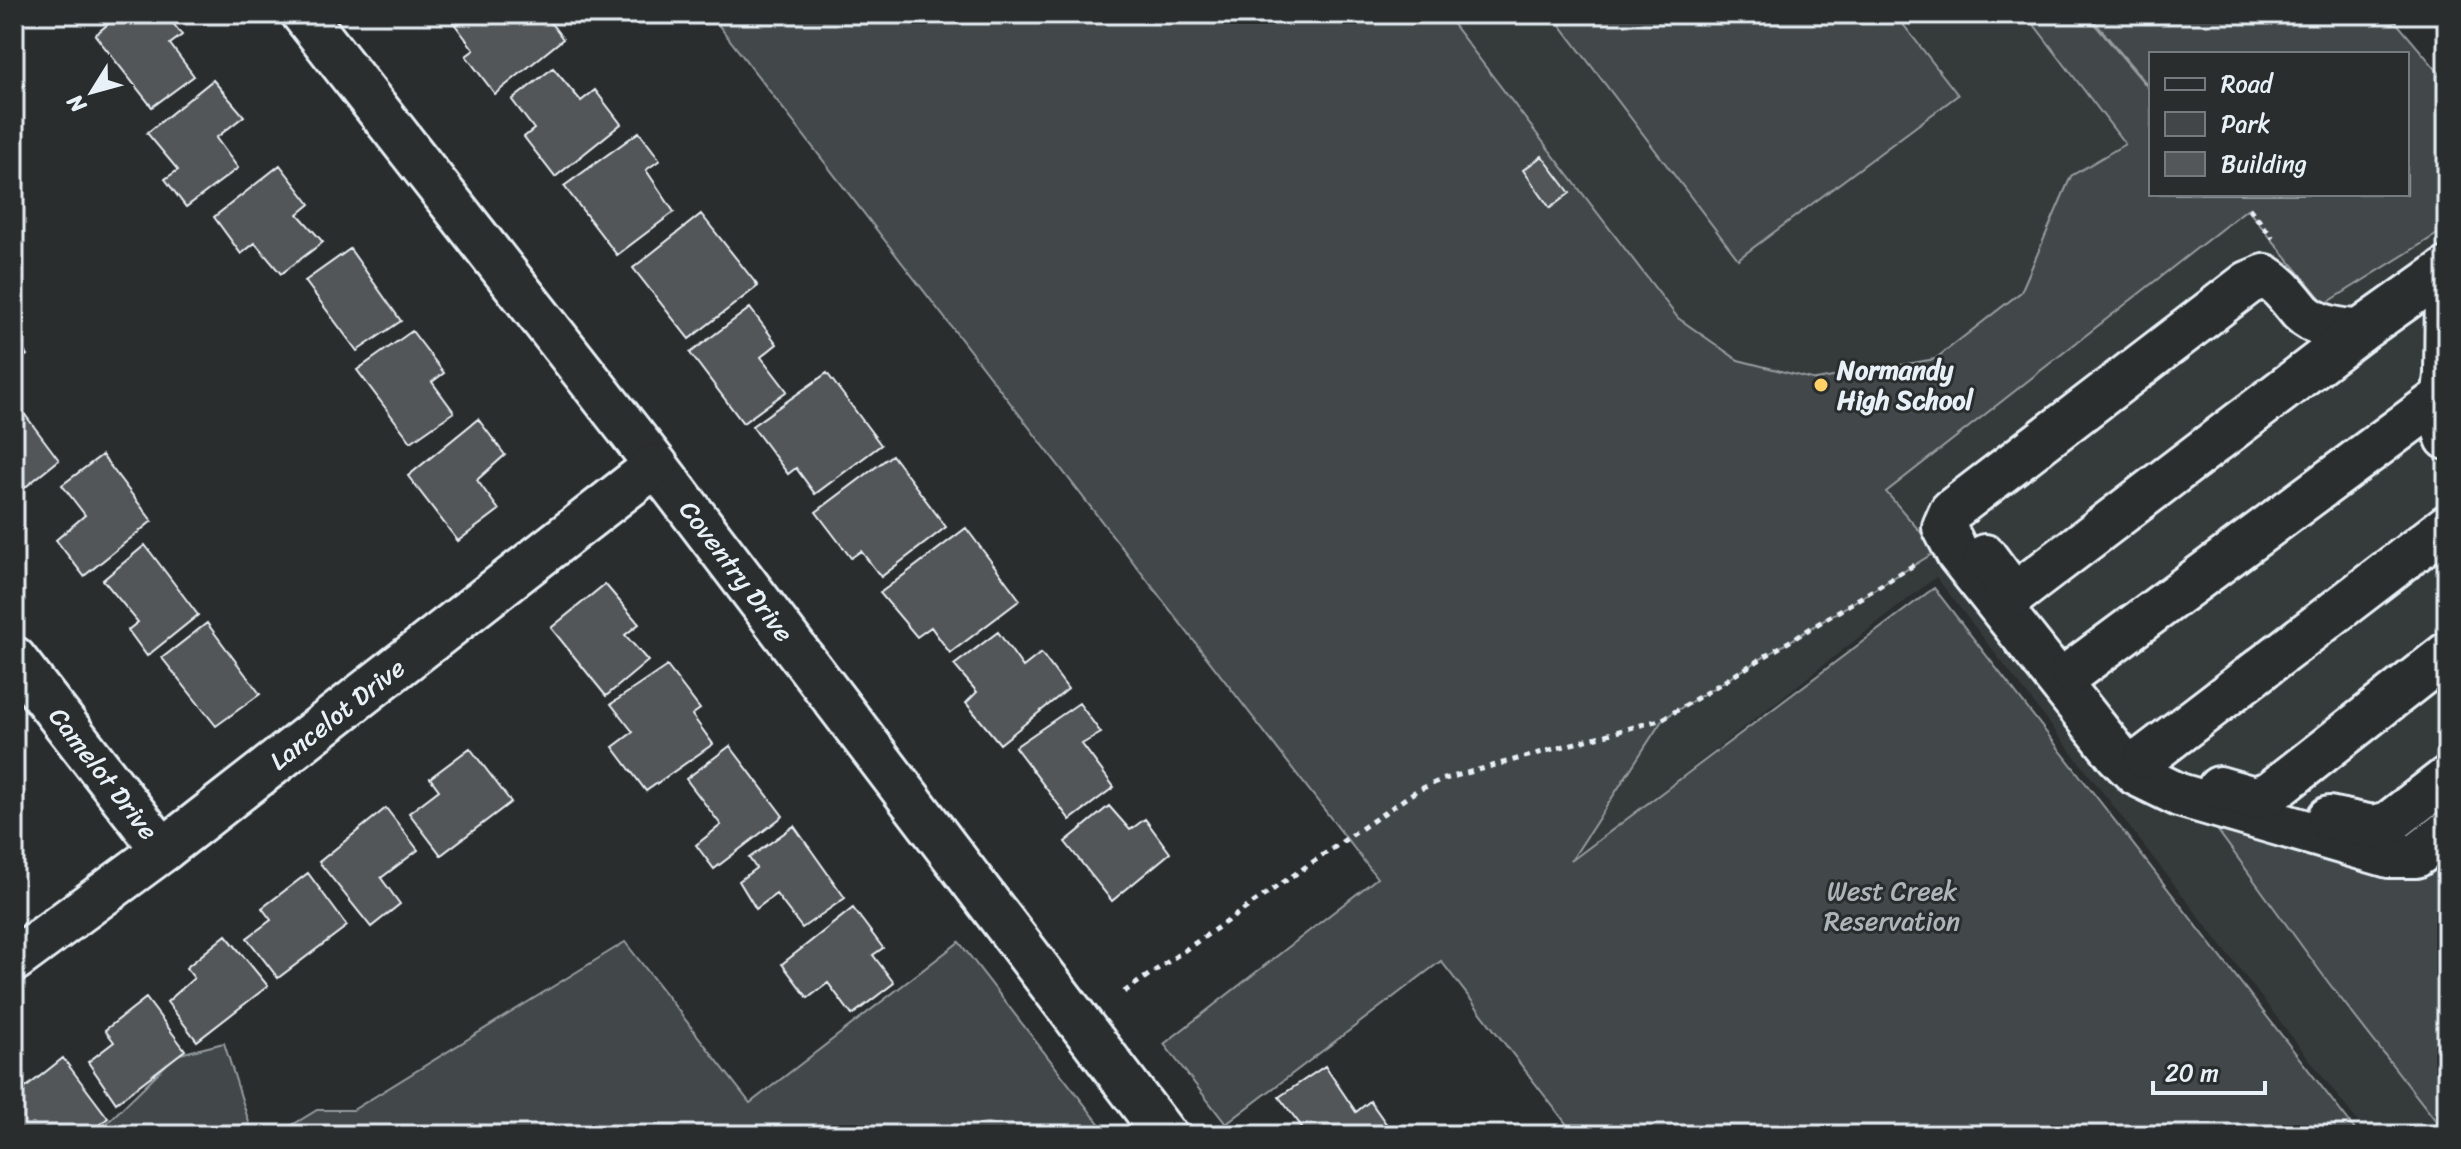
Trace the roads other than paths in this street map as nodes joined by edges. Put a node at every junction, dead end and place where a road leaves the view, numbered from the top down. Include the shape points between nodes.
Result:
1 (303, 14) edge
2 (2447, 269) edge
3 (2447, 292) edge
4 (2360, 331) junction
5 (2444, 396) junction
6 (2447, 438) edge
7 (656, 465) junction
8 (2447, 526) edge
9 (1952, 527) junction
10 (2014, 595) junction
11 (2447, 654) edge
12 (14, 658) edge
13 (2072, 672) junction
14 (2146, 757) junction
15 (2447, 778) edge
16 (2254, 798) junction
17 (2447, 832) edge
18 (163, 850) junction
19 (14, 960) edge
20 (1165, 1135) edge

1 - 7 street, Coventry Drive
2 - 4 street
3 - 5 street
4 - 9 street via 2342,331 2304,314 2265,276 2248,283
4 - 10 street
5 - 6 street via 2441,419
5 - 13 street
7 - 18 street, Lancelot Drive
7 - 20 street, Coventry Drive
8 - 14 street
9 - 10 street
9 - 17 street via 1958,554 2136,774 2179,795 2389,856 2416,856
10 - 13 street
11 - 16 street via 2270,793
12 - 18 street, Camelot Drive
13 - 14 street via 2119,734
14 - 16 street via 2194,780
15 - 16 street via 2389,823 2373,827
18 - 19 street, Lancelot Drive

